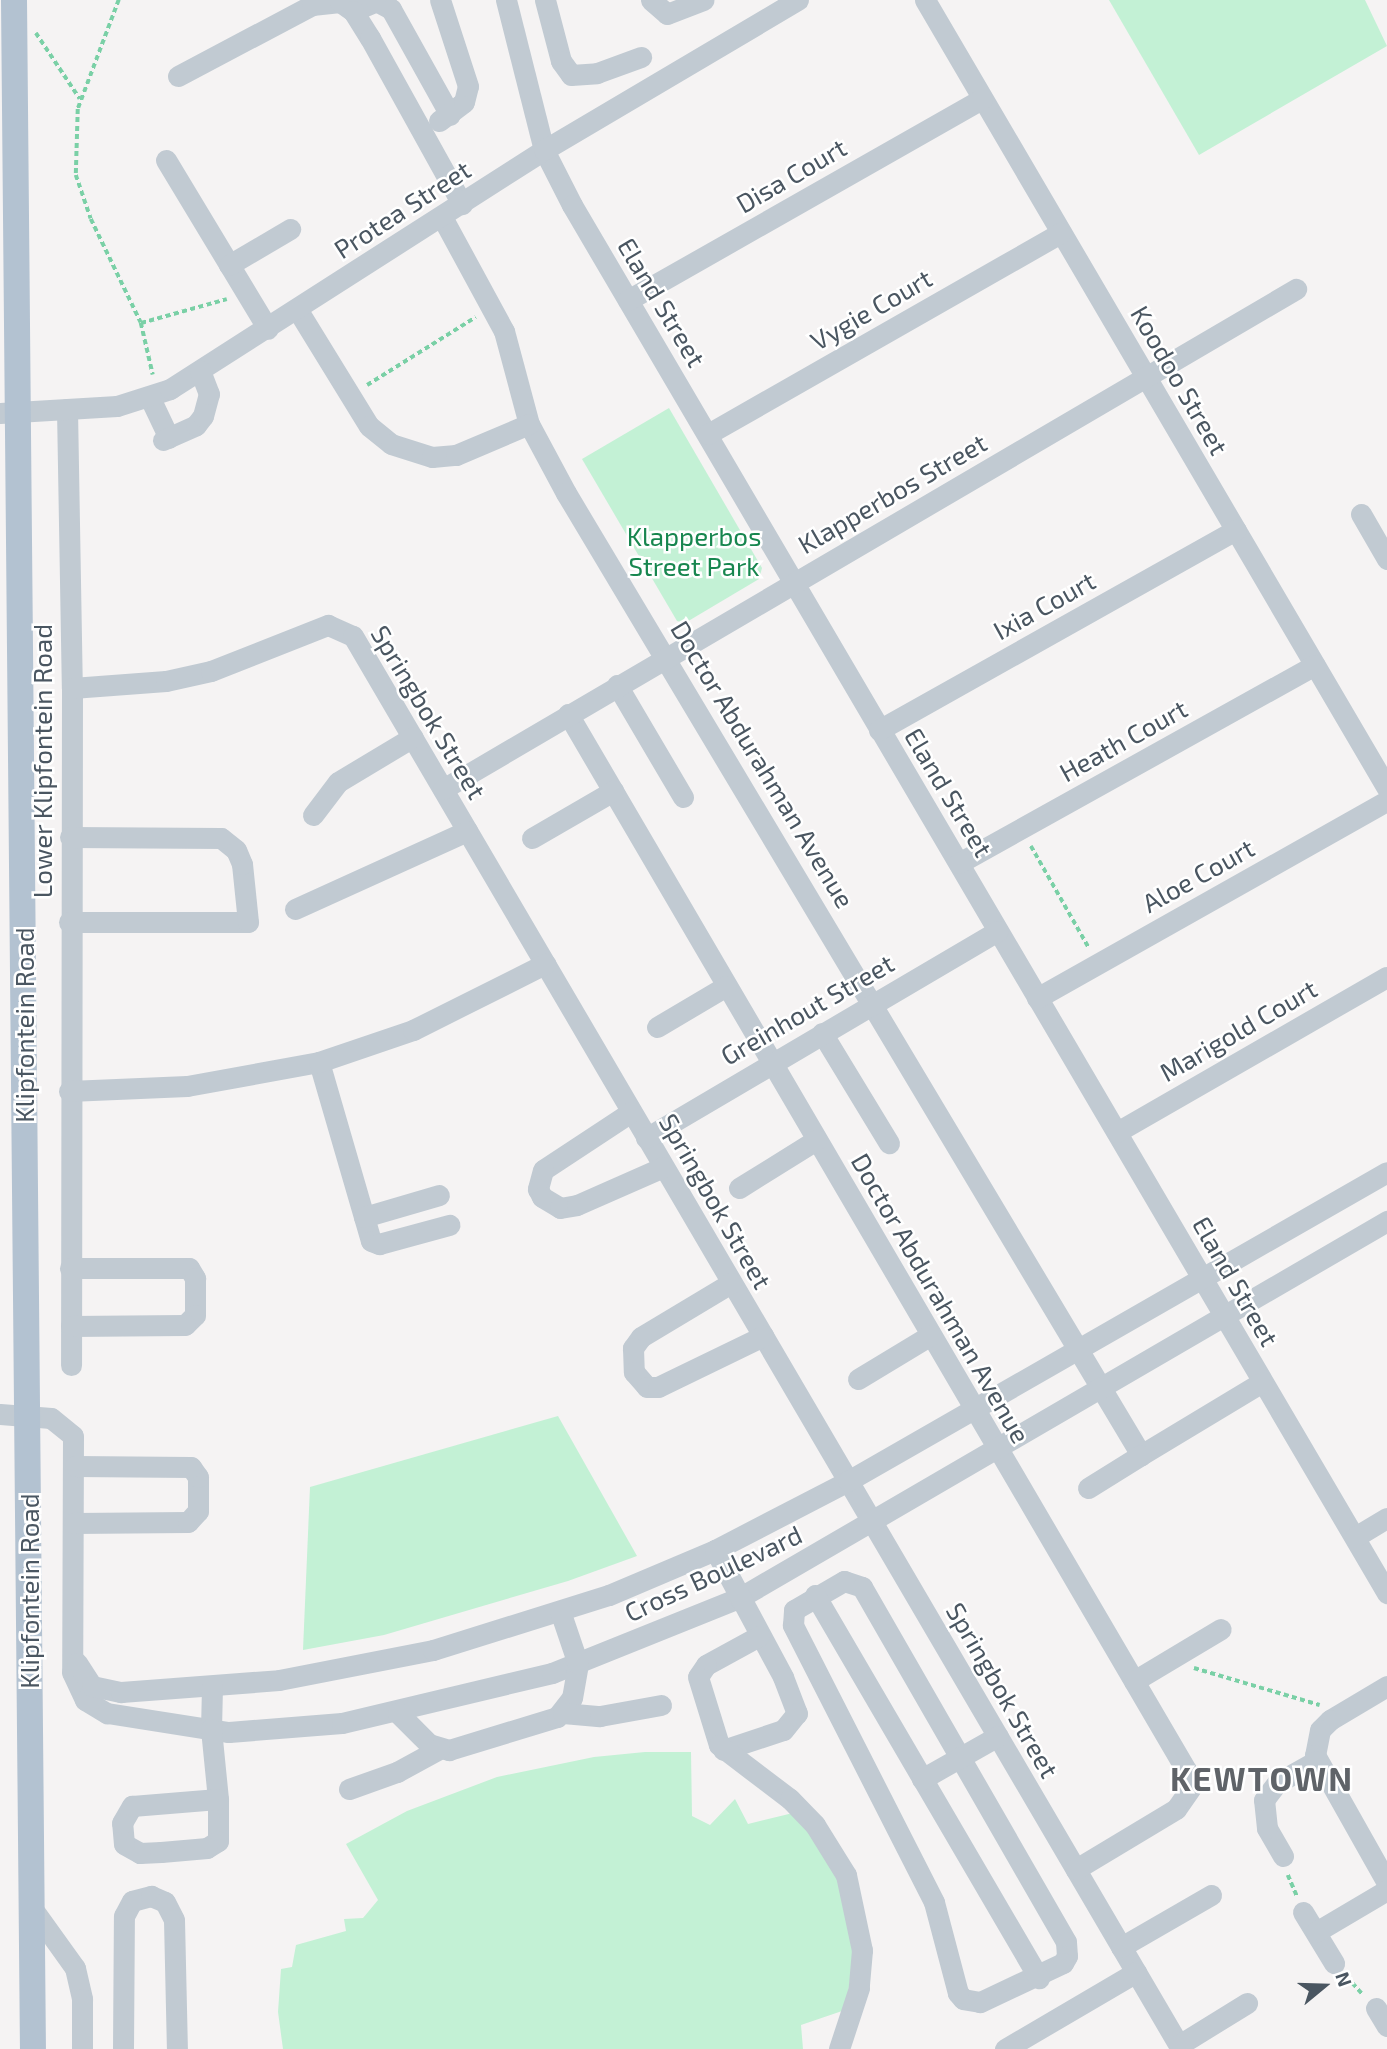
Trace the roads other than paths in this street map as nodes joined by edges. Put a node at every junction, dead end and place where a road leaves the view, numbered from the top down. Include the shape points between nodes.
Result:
1 (14, 0) edge
2 (440, 0) edge
3 (506, 0) edge
4 (545, 0) edge
5 (651, 0) edge
6 (703, 0) edge
7 (798, 0) edge
8 (925, 0) edge
9 (353, 11) junction
10 (641, 57) dead end
11 (617, 66) junction
12 (178, 76) dead end
13 (635, 97) junction
14 (982, 99) junction
15 (450, 115) junction
16 (422, 131) junction
17 (544, 150) junction
18 (166, 160) dead end
19 (462, 204) junction
20 (442, 217) junction
21 (290, 229) dead end
22 (1061, 233) junction
23 (229, 265) junction
24 (1296, 289) dead end
25 (628, 300) junction
26 (297, 309) junction
27 (268, 328) junction
28 (200, 371) junction
29 (1147, 379) junction
30 (150, 398) junction
31 (67, 409) junction
32 (10, 413) edge
33 (529, 424) junction
34 (708, 434) junction
35 (1361, 514) dead end
36 (1236, 530) junction
37 (1387, 559) edge
38 (794, 582) junction
39 (666, 656) junction
40 (1315, 665) junction
41 (617, 685) junction
42 (72, 688) junction
43 (568, 714) junction
44 (880, 730) junction
45 (413, 737) junction
46 (1387, 788) edge
47 (443, 789) junction
48 (613, 791) junction
49 (683, 797) dead end
50 (1387, 801) edge
51 (313, 815) dead end
52 (467, 831) junction
53 (70, 837) junction
54 (532, 838) dead end
55 (959, 863) junction
56 (295, 909) dead end
57 (69, 922) junction
58 (998, 931) junction
59 (545, 964) junction
60 (1387, 977) edge
61 (726, 986) junction
62 (1037, 998) junction
63 (874, 1003) junction
64 (657, 1027) dead end
65 (822, 1033) junction
66 (319, 1062) junction
67 (770, 1063) junction
68 (69, 1091) junction
69 (631, 1112) junction
70 (1116, 1132) junction
71 (646, 1138) junction
72 (816, 1140) junction
73 (889, 1143) dead end
74 (663, 1167) junction
75 (1387, 1172) edge
76 (740, 1188) dead end
77 (439, 1195) dead end
78 (364, 1217) junction
79 (1387, 1221) edge
80 (449, 1225) dead end
81 (70, 1268) junction
82 (1202, 1276) junction
83 (732, 1283) junction
84 (1224, 1316) junction
85 (71, 1326) junction
86 (931, 1335) junction
87 (763, 1336) junction
88 (1079, 1348) junction
89 (71, 1365) dead end
90 (858, 1380) dead end
91 (1262, 1382) junction
92 (1101, 1385) junction
93 (975, 1409) junction
94 (0, 1414) edge
95 (27, 1415) junction
96 (997, 1448) junction
97 (1141, 1455) junction
98 (75, 1466) junction
99 (848, 1481) junction
100 (1088, 1488) dead end
101 (1387, 1518) edge
102 (872, 1522) junction
103 (74, 1523) junction
104 (1355, 1537) junction
105 (715, 1550) junction
106 (1387, 1593) edge
107 (815, 1595) junction
108 (739, 1598) junction
109 (560, 1611) junction
110 (1221, 1629) dead end
111 (759, 1636) junction
112 (74, 1651) junction
113 (578, 1664) junction
114 (1134, 1681) junction
115 (212, 1686) junction
116 (1387, 1686) edge
117 (661, 1705) dead end
118 (398, 1713) junction
119 (563, 1713) junction
120 (211, 1729) junction
121 (998, 1736) junction
122 (439, 1749) junction
123 (723, 1750) junction
124 (961, 1757) junction
125 (1316, 1761) junction
126 (922, 1779) junction
127 (349, 1789) dead end
128 (218, 1799) junction
129 (1283, 1856) road end
130 (1076, 1869) junction
131 (1387, 1883) edge
132 (1387, 1890) edge
133 (1211, 1895) dead end
134 (32, 1909) junction
135 (1303, 1912) road end
136 (1315, 1932) junction
137 (1121, 1947) junction
138 (1334, 1963) road end
139 (1136, 1972) junction
140 (1039, 1978) junction
141 (1247, 2003) dead end
142 (1180, 2047) edge
143 (33, 2049) edge
144 (82, 2049) edge
145 (123, 2049) edge
146 (177, 2049) edge
147 (839, 2049) edge
148 (1004, 2049) edge

1 - 32 main road, Klipfontein Road
2 - 15 street via 468,86 464,102
3 - 17 street, Eland Street
4 - 11 street via 566,71 579,77
5 - 6 street via 667,14
7 - 13 street, Protea Street
8 - 14 street, Koodoo Street
9 - 12 street via 340,2 313,5
9 - 15 street via 376,1 391,9
9 - 16 street
10 - 11 street
11 - 13 street
13 - 17 street, Protea Street
14 - 22 street, Koodoo Street
14 - 25 street, Disa Court
15 - 16 street
16 - 19 street
17 - 19 street, Protea Street
17 - 25 street, Eland Street
18 - 23 street
19 - 20 street, Protea Street
20 - 26 street, Protea Street
20 - 33 street, Doctor Abdurahman Avenue via 493,306 513,358
21 - 23 street
22 - 29 street, Koodoo Street
22 - 34 street, Vygie Court
23 - 27 street
24 - 29 street, Klapperbos Street
25 - 34 street, Eland Street
26 - 27 street, Protea Street
26 - 33 street via 369,426 391,444 432,457 476,449
27 - 28 street, Protea Street
28 - 30 street, Protea Street
28 - 30 street via 215,395 196,425 166,439
29 - 36 street, Koodoo Street
29 - 38 street, Klapperbos Street
30 - 31 street, Protea Street
31 - 32 street, Protea Street
31 - 42 street, Lower Klipfontein Road
32 - 95 main road, Klipfontein Road
33 - 39 street, Doctor Abdurahman Avenue
34 - 38 street, Eland Street
35 - 37 street
36 - 40 street, Koodoo Street
36 - 44 street, Ixia Court
38 - 39 street, Klapperbos Street
38 - 44 street, Eland Street
39 - 41 street, Klapperbos Street
39 - 63 street, Doctor Abdurahman Avenue
40 - 46 street, Koodoo Street
40 - 55 street, Heath Court
41 - 43 street, Klapperbos Street
41 - 49 street
42 - 45 street, Springbok Street via 166,681 211,671 319,627 338,626 361,647
42 - 53 street, Lower Klipfontein Road
43 - 47 street, Klapperbos Street
43 - 48 street, Doctor Abdurahman Avenue
44 - 55 street, Eland Street
45 - 47 street, Springbok Street
45 - 51 street via 338,782
47 - 52 street, Springbok Street
48 - 54 street
48 - 61 street, Doctor Abdurahman Avenue
50 - 62 street, Aloe Court
52 - 56 street
52 - 59 street, Springbok Street
53 - 57 street, Lower Klipfontein Road
53 - 57 street via 221,838 236,850 242,864 248,922
55 - 58 street, Eland Street
57 - 68 street, Lower Klipfontein Road
58 - 62 street, Eland Street
58 - 63 street, Greinhout Street
59 - 66 street via 412,1030
59 - 69 street, Springbok Street
60 - 70 street, Marigold Court
61 - 64 street
61 - 67 street, Doctor Abdurahman Avenue
62 - 70 street, Eland Street
63 - 65 street, Greinhout Street
63 - 88 street, Doctor Abdurahman Avenue
65 - 67 street, Greinhout Street
65 - 73 street
66 - 68 street via 187,1086
66 - 78 street
67 - 71 street, Greinhout Street
67 - 72 street, Doctor Abdurahman Avenue
68 - 81 street, Lower Klipfontein Road
69 - 71 street, Springbok Street
69 - 74 street via 543,1170 538,1189 542,1197 560,1208 577,1205
70 - 82 street, Eland Street
71 - 74 street, Springbok Street
72 - 76 street
72 - 86 street, Doctor Abdurahman Avenue
74 - 83 street, Springbok Street
75 - 82 street, Cross Boulevard
77 - 78 street
78 - 80 street via 375,1245
79 - 84 street, Cross Boulevard
81 - 85 street, Lower Klipfontein Road
81 - 85 street via 188,1268 195,1278 195,1315 185,1325
82 - 84 street, Eland Street
82 - 88 street, Cross Boulevard
83 - 87 street, Springbok Street
83 - 87 street via 641,1337 633,1348 634,1373 647,1387 658,1387
84 - 91 street, Eland Street
84 - 92 street, Cross Boulevard
85 - 89 street, Lower Klipfontein Road
86 - 90 street
86 - 93 street, Doctor Abdurahman Avenue
87 - 99 street, Springbok Street
88 - 92 street, Doctor Abdurahman Avenue
88 - 93 street, Cross Boulevard
91 - 97 street
91 - 104 street, Eland Street
92 - 96 street, Cross Boulevard
92 - 97 street, Doctor Abdurahman Avenue
93 - 96 street, Doctor Abdurahman Avenue
93 - 99 street, Cross Boulevard
94 - 95 street
95 - 98 street, Cross Boulevard via 51,1418 67,1428 73,1437
95 - 134 main road, Klipfontein Road
96 - 102 street, Cross Boulevard
96 - 114 street, Doctor Abdurahman Avenue
97 - 100 street
98 - 103 street, Cross Boulevard
98 - 103 street via 191,1467 198,1477 198,1511 188,1522
99 - 102 street, Springbok Street
99 - 105 street, Cross Boulevard
101 - 104 street
102 - 108 street, Cross Boulevard
102 - 121 street, Springbok Street
103 - 112 street, Cross Boulevard
104 - 106 street, Eland Street
105 - 108 street
105 - 109 street, Cross Boulevard
107 - 124 street via 844,1581 862,1587
107 - 126 street
107 - 140 street via 794,1610 793,1625 934,1902 958,1993 963,1999 981,2002
108 - 111 street
108 - 113 street, Cross Boulevard
109 - 113 street
109 - 115 street, Cross Boulevard via 433,1650 279,1680
110 - 114 street
111 - 123 street via 699,1672 713,1733
111 - 123 street via 797,1713 783,1730
112 - 115 street, Cross Boulevard via 84,1678 108,1691
112 - 120 street, Cross Boulevard via 74,1682 95,1708
113 - 118 street, Cross Boulevard
113 - 119 street via 572,1698
114 - 130 street, Doctor Abdurahman Avenue via 1180,1758 1190,1789 1176,1809
115 - 120 street
116 - 125 street via 1320,1730
117 - 119 street via 600,1716
118 - 120 street, Cross Boulevard via 276,1732
118 - 122 street
119 - 122 street via 522,1730
120 - 128 street
121 - 124 street
121 - 130 street, Springbok Street
122 - 127 street via 397,1772
123 - 147 street via 790,1799 815,1825 846,1875 862,1950 859,1989
124 - 126 street
124 - 140 street via 1066,1942 1067,1956 1062,1963
125 - 129 street via 1277,1783 1264,1800 1267,1828
125 - 131 street
126 - 140 street
128 - 128 street via 220,1838 211,1846 140,1853 124,1844 122,1823 132,1806
130 - 137 street, Springbok Street
132 - 136 street
133 - 137 street
134 - 143 main road, Klipfontein Road
134 - 144 street via 75,1968 82,1999
135 - 136 street
136 - 138 street
137 - 139 street, Springbok Street
139 - 142 street, Springbok Street
139 - 148 street
141 - 142 street
145 - 146 street via 124,1916 132,1901 151,1896 164,1902 174,1920

